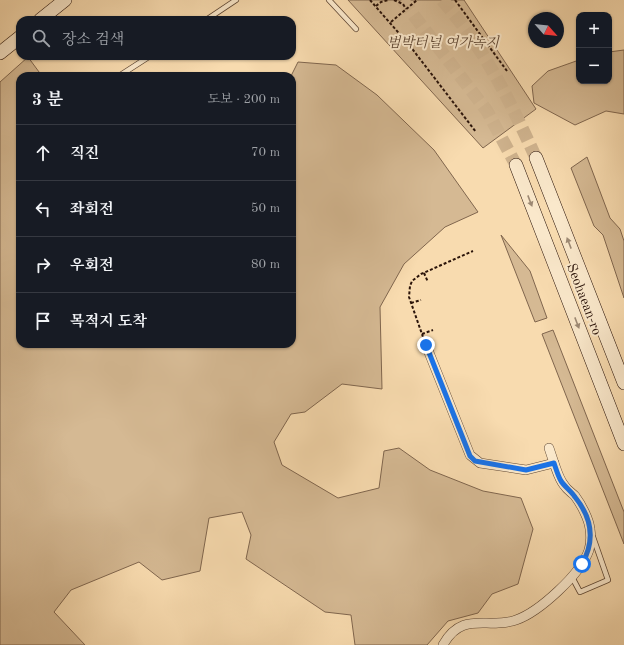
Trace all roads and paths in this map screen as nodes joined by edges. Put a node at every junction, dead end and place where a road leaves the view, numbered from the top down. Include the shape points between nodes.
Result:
1 (65, 0) edge
2 (236, 0) edge
3 (329, 0) edge
4 (370, 0) edge
5 (387, 0) edge
6 (394, 0) edge
7 (417, 0) edge
8 (455, 0) edge
9 (376, 6) junction
10 (406, 9) junction
11 (45, 16) edge
12 (212, 16) edge
13 (391, 22) junction
14 (356, 29) dead end
15 (16, 40) edge
16 (0, 53) edge
17 (144, 60) edge
18 (507, 71) dead end
19 (125, 72) edge
20 (476, 132) dead end
21 (536, 158) tunnel mouth
22 (516, 165) tunnel mouth
23 (473, 251) dead end
24 (424, 272) junction
25 (428, 282) dead end
26 (421, 300) dead end
27 (411, 303) junction
28 (433, 330) dead end
29 (422, 334) junction
30 (426, 345) joint
31 (624, 383) edge
32 (624, 444) edge
33 (549, 448) dead end
34 (554, 463) junction
35 (590, 528) junction
36 (572, 577) junction
37 (443, 645) edge

1 - 11 main road
2 - 12 lane
3 - 14 lane
4 - 9 path
5 - 9 path
6 - 10 path via 403,4
7 - 10 path
8 - 18 path
9 - 13 path
10 - 13 path
13 - 20 path
15 - 16 main road
17 - 19 lane
31 -> 21 main road, Seohaean-ro
22 -> 32 main road, Seohaean-ro
23 - 24 path
24 - 25 path
24 - 27 path via 412,281 409,297
26 - 27 path
27 - 29 path
28 - 29 path
29 - 30 path
30 - 34 street via 470,456 475,461 526,470
33 - 34 street
34 - 35 street via 560,480 580,503
35 - 36 street via 589,551
35 - 36 lane via 608,580 580,592
36 - 37 street via 541,606 524,617 504,622 474,622 463,625 454,631

